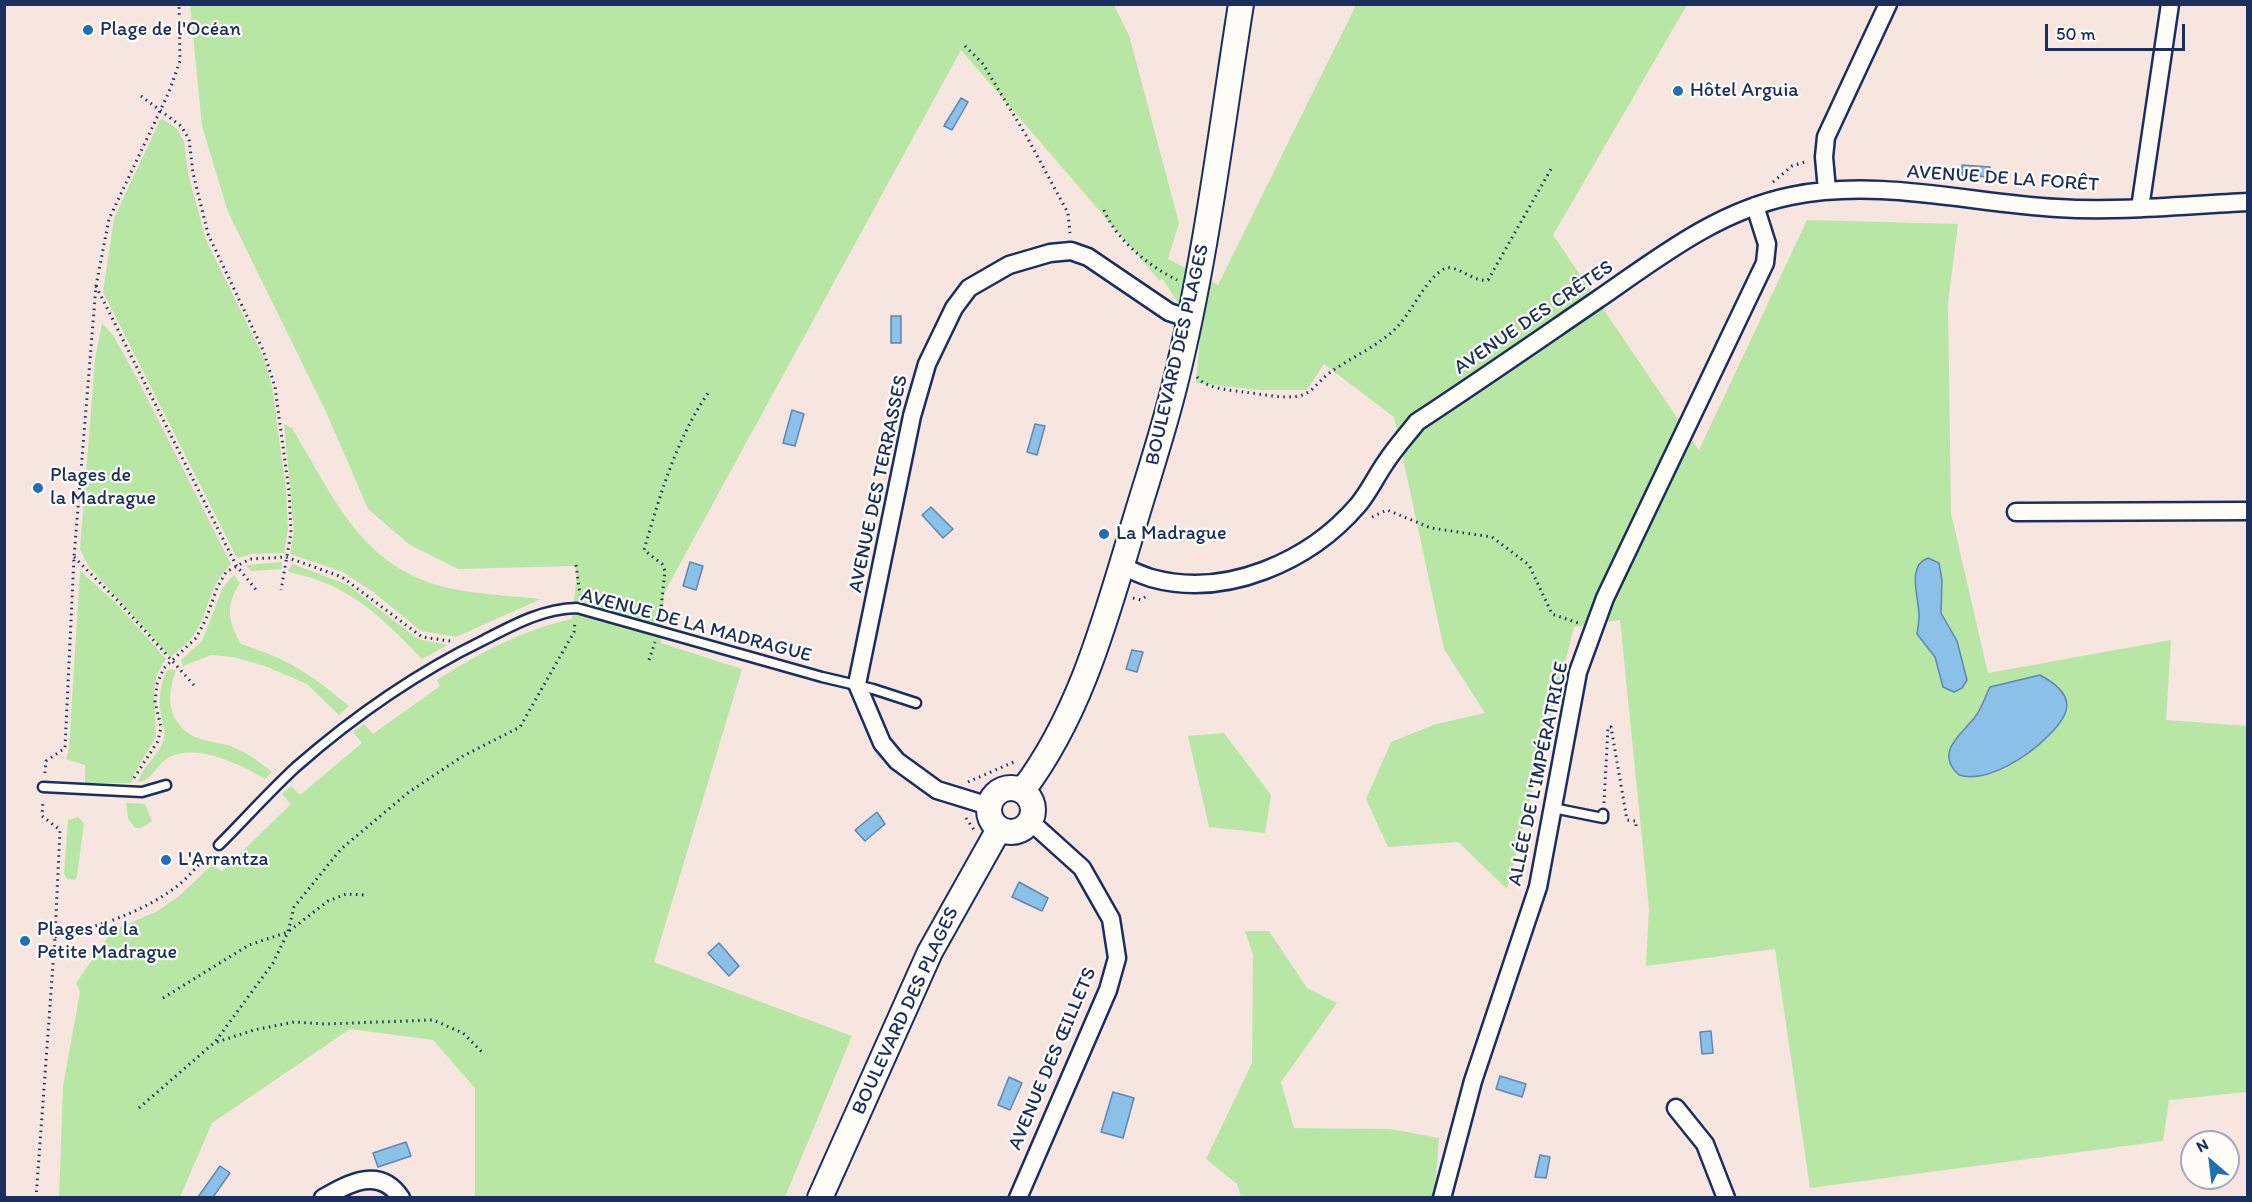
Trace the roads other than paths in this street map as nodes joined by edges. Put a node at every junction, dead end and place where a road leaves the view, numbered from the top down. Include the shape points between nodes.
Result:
1 (1241, 4) edge
2 (1888, 4) edge
3 (2170, 4) edge
4 (1827, 190) junction
5 (2247, 202) edge
6 (1755, 206) junction
7 (2140, 208) junction
8 (1190, 319) junction
9 (2247, 511) edge
10 (2016, 512) dead end
11 (1121, 566) junction
12 (857, 684) junction
13 (916, 703) dead end
14 (166, 785) dead end
15 (43, 787) road end
16 (1023, 790) junction
17 (989, 806) junction
18 (1553, 808) junction
19 (1603, 814) road end
20 (1030, 822) junction
21 (999, 829) junction
22 (219, 845) road end
23 (1677, 1108) dead end
24 (324, 1197) edge
25 (401, 1197) edge
26 (820, 1197) edge
27 (1018, 1197) edge
28 (1442, 1197) edge
29 (1726, 1197) edge

1 - 8 main road, BOULEVARD DES PLAGES
2 - 4 street via 1826,137
3 - 7 street
4 - 6 street, AVENUE DES CRÊTES
4 - 7 street, AVENUE DE LA FORÊT via 1865,189 2060,208
5 - 7 street, AVENUE DE LA FORÊT
6 - 11 street, AVENUE DES CRÊTES via 1690,237 1417,422 1350,514 1308,550 1233,579 1174,582
6 - 18 street, ALLÉE DE L'IMPÉRATRICE via 1767,244 1765,263 1605,598 1578,672
8 - 11 main road, BOULEVARD DES PLAGES via 1155,459
8 - 12 street, AVENUE DES TERRASSES via 1169,312 1107,268 1071,250 1010,265 969,288 954,308 927,364 912,416
9 - 10 street
11 - 16 main road, BOULEVARD DES PLAGES via 1091,664 1043,763
12 - 13 lane, AVENUE DE LA MADRAGUE
12 - 17 street via 882,743 897,761 937,790
12 - 22 lane, AVENUE DE LA MADRAGUE via 577,608 553,609 457,653 352,720 296,768
14 - 15 lane via 132,792
16 - 17 main road via 998,791
16 - 20 main road via 1033,804
17 - 21 main road via 993,823
18 - 19 lane via 1602,818
18 - 28 street, ALLÉE DE L'IMPÉRATRICE via 1538,887 1473,1081
20 - 21 main road via 1016,832
20 - 27 street, AVENUE DES ŒILLETS via 1082,868 1099,892 1112,919 1117,958 1108,990
21 - 26 main road, BOULEVARD DES PLAGES via 930,952
23 - 29 street via 1705,1144
24 - 25 street via 355,1180 380,1179

